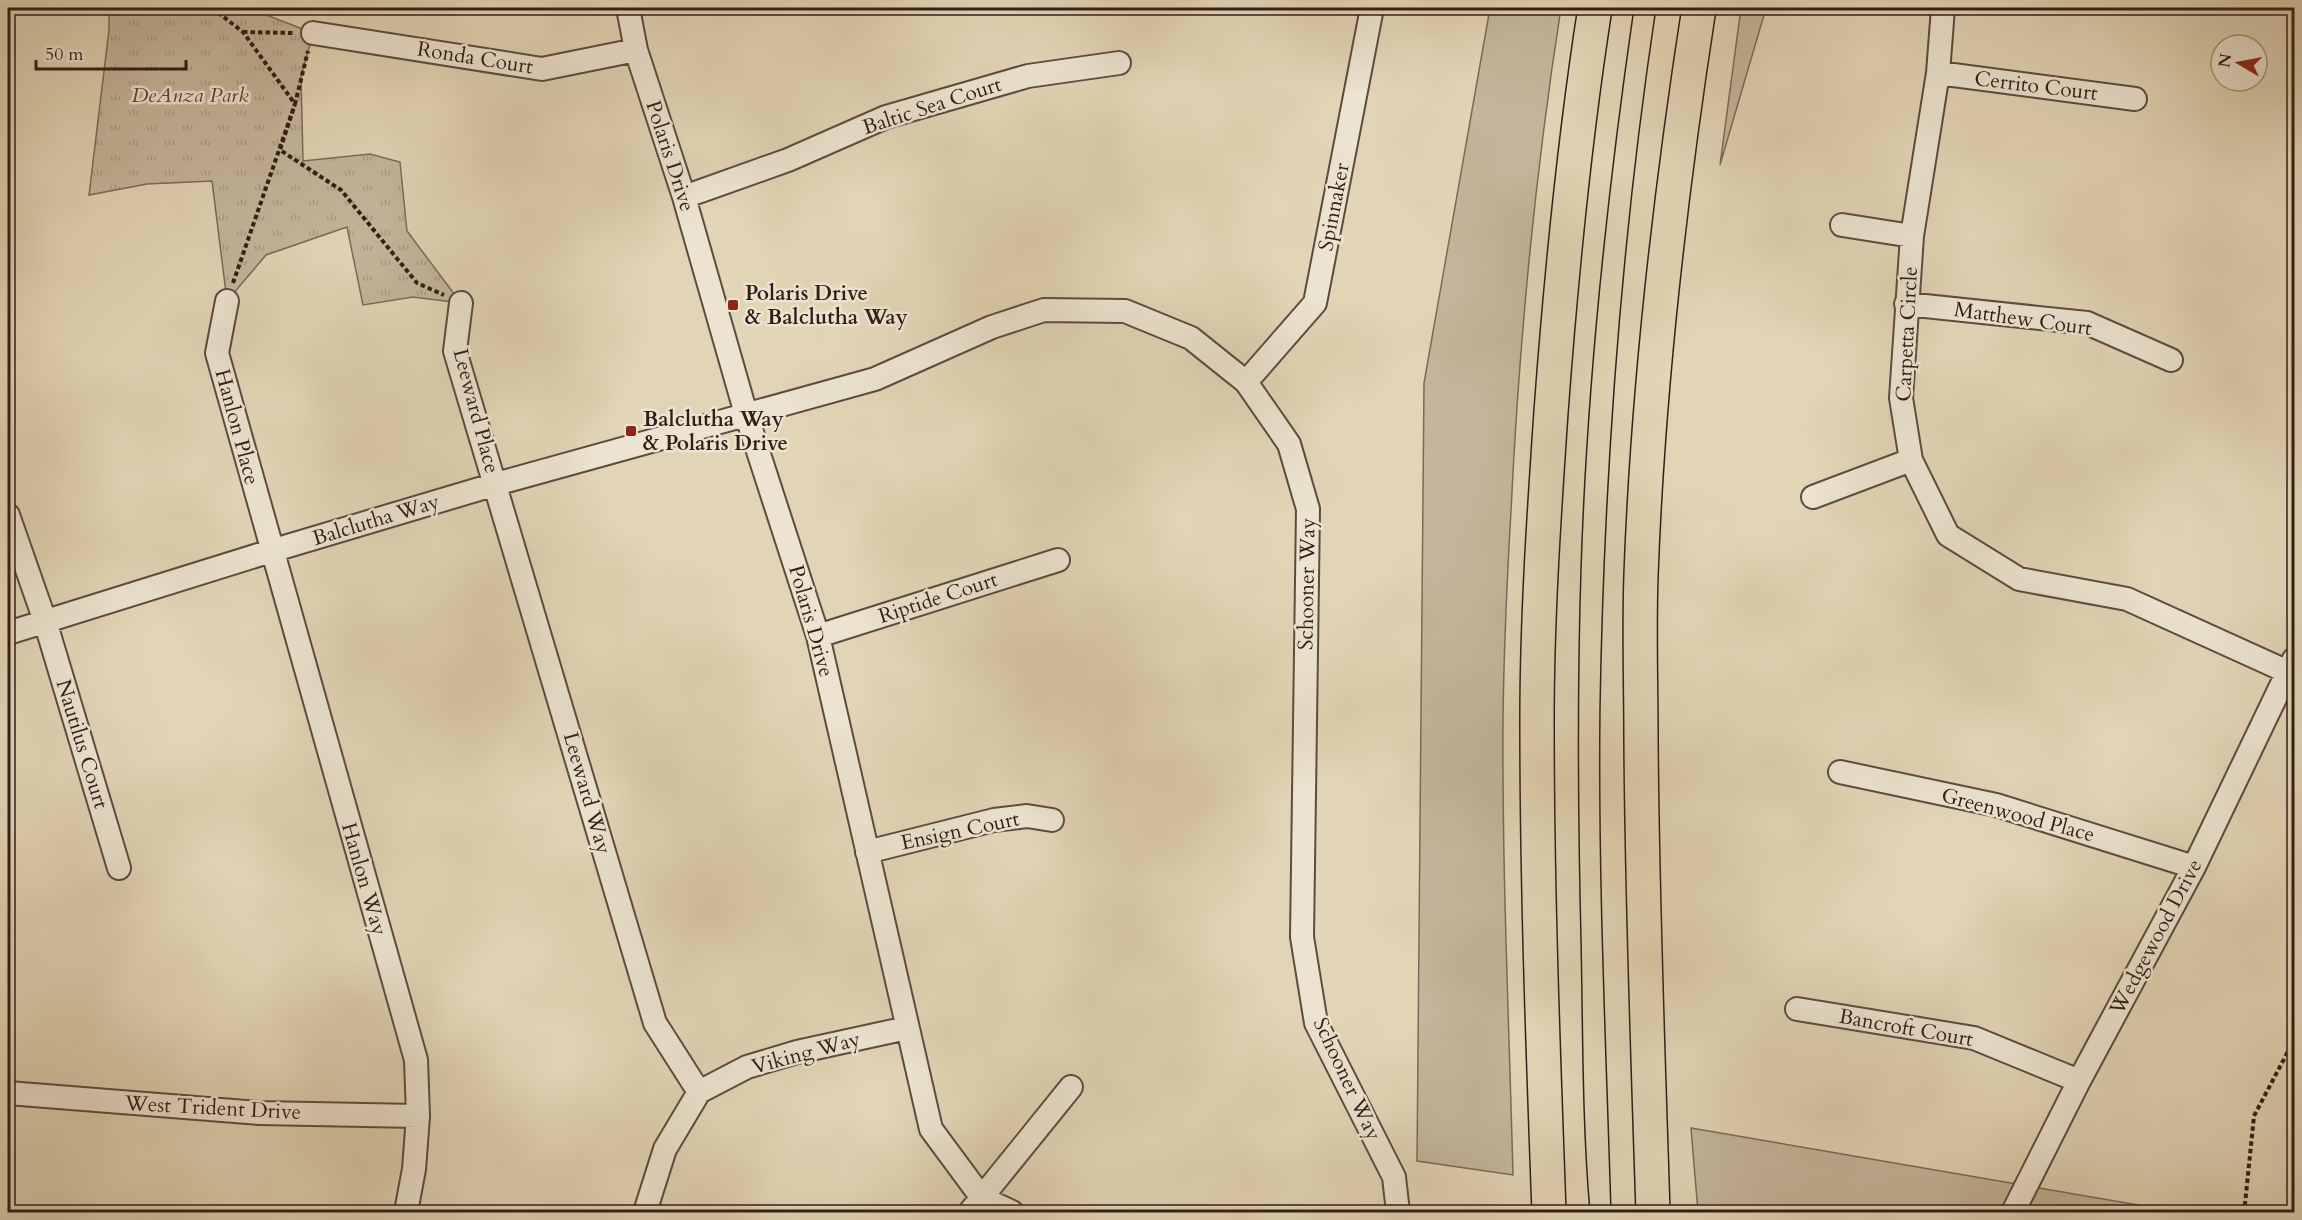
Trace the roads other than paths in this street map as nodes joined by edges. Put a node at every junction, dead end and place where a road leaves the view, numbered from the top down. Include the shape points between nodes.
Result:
1 (628, 8) edge
2 (1372, 8) edge
3 (1595, 8) edge
4 (1699, 8) edge
5 (1943, 8) edge
6 (313, 33) road end
7 (636, 50) junction
8 (1119, 63) dead end
9 (1938, 74) junction
10 (2135, 99) dead end
11 (684, 197) junction
12 (1842, 225) dead end
13 (1912, 236) junction
14 (227, 302) road end
15 (461, 303) road end
16 (1906, 304) junction
17 (2171, 360) dead end
18 (1246, 382) junction
19 (747, 414) junction
20 (1911, 460) junction
21 (496, 484) junction
22 (1813, 497) dead end
23 (8, 515) edge
24 (271, 551) junction
25 (1058, 560) dead end
26 (45, 621) junction
27 (8, 633) edge
28 (818, 636) junction
29 (2291, 666) edge
30 (1840, 772) dead end
31 (1052, 820) dead end
32 (867, 852) junction
33 (2194, 867) junction
34 (119, 868) dead end
35 (1797, 1009) dead end
36 (907, 1028) junction
37 (2079, 1081) junction
38 (1071, 1087) dead end
39 (699, 1092) junction
40 (8, 1093) edge
41 (418, 1116) junction
42 (976, 1205) edge
43 (406, 1212) edge
44 (645, 1212) edge
45 (1012, 1212) edge
46 (1398, 1212) edge
47 (1549, 1212) edge
48 (1653, 1212) edge
49 (2013, 1212) edge

1 - 7 street, Polaris Drive
2 - 18 street, Spinnaker via 1315,303
3 - 47 highway via 1558,322 1540,594 1537,720
4 - 48 highway via 1660,320 1641,577 1642,849
5 - 9 street, Carpetta Circle
6 - 7 street, Ronda Court via 542,69
7 - 11 street, Polaris Drive
8 - 11 street, Baltic Sea Court via 1028,76 886,117 788,160
9 - 10 street, Cerrito Court
9 - 13 street, Carpetta Circle
11 - 19 street, Polaris Drive
12 - 13 street
13 - 16 street, Carpetta Circle
14 - 24 street, Hanlon Place via 217,353
15 - 21 street, Leeward Place via 455,351
16 - 17 street, Matthew Court via 2087,323
16 - 20 street, Carpetta Circle via 1901,398
18 - 19 street, Schooner Way via 1191,338 1125,311 1044,310 992,327 875,379
18 - 46 street, Schooner Way via 1289,444 1308,509 1302,937 1316,1023 1394,1177
19 - 21 street, Balclutha Way
19 - 28 street, Polaris Drive
20 - 22 street
20 - 29 street, Carpetta Circle via 1948,535 2019,579 2127,599
21 - 24 street, Balclutha Way
21 - 39 street, Leeward Way via 655,1023
23 - 26 street, Nautilus Court
24 - 26 street, Balclutha Way
24 - 41 street, Hanlon Way via 416,1060
25 - 28 street, Riptide Court
26 - 27 street, Balclutha Way
26 - 34 street, Nautilus Court
28 - 32 street, Polaris Drive
29 - 33 street, Wedgewood Drive
30 - 33 street, Greenwood Place via 1996,805
31 - 32 street, Ensign Court via 1027,816 994,820
32 - 36 street, Polaris Drive
33 - 37 street, Wedgewood Drive
35 - 37 street, Bancroft Court via 1974,1038
36 - 39 street, Viking Way via 747,1067
36 - 42 street, Polaris Drive via 931,1129
37 - 49 street, Wedgewood Drive
38 - 42 street
39 - 44 street via 665,1149
40 - 41 street, West Trident Drive via 260,1113
41 - 43 street, Hanlon Way
42 - 45 street, Polaris Drive

